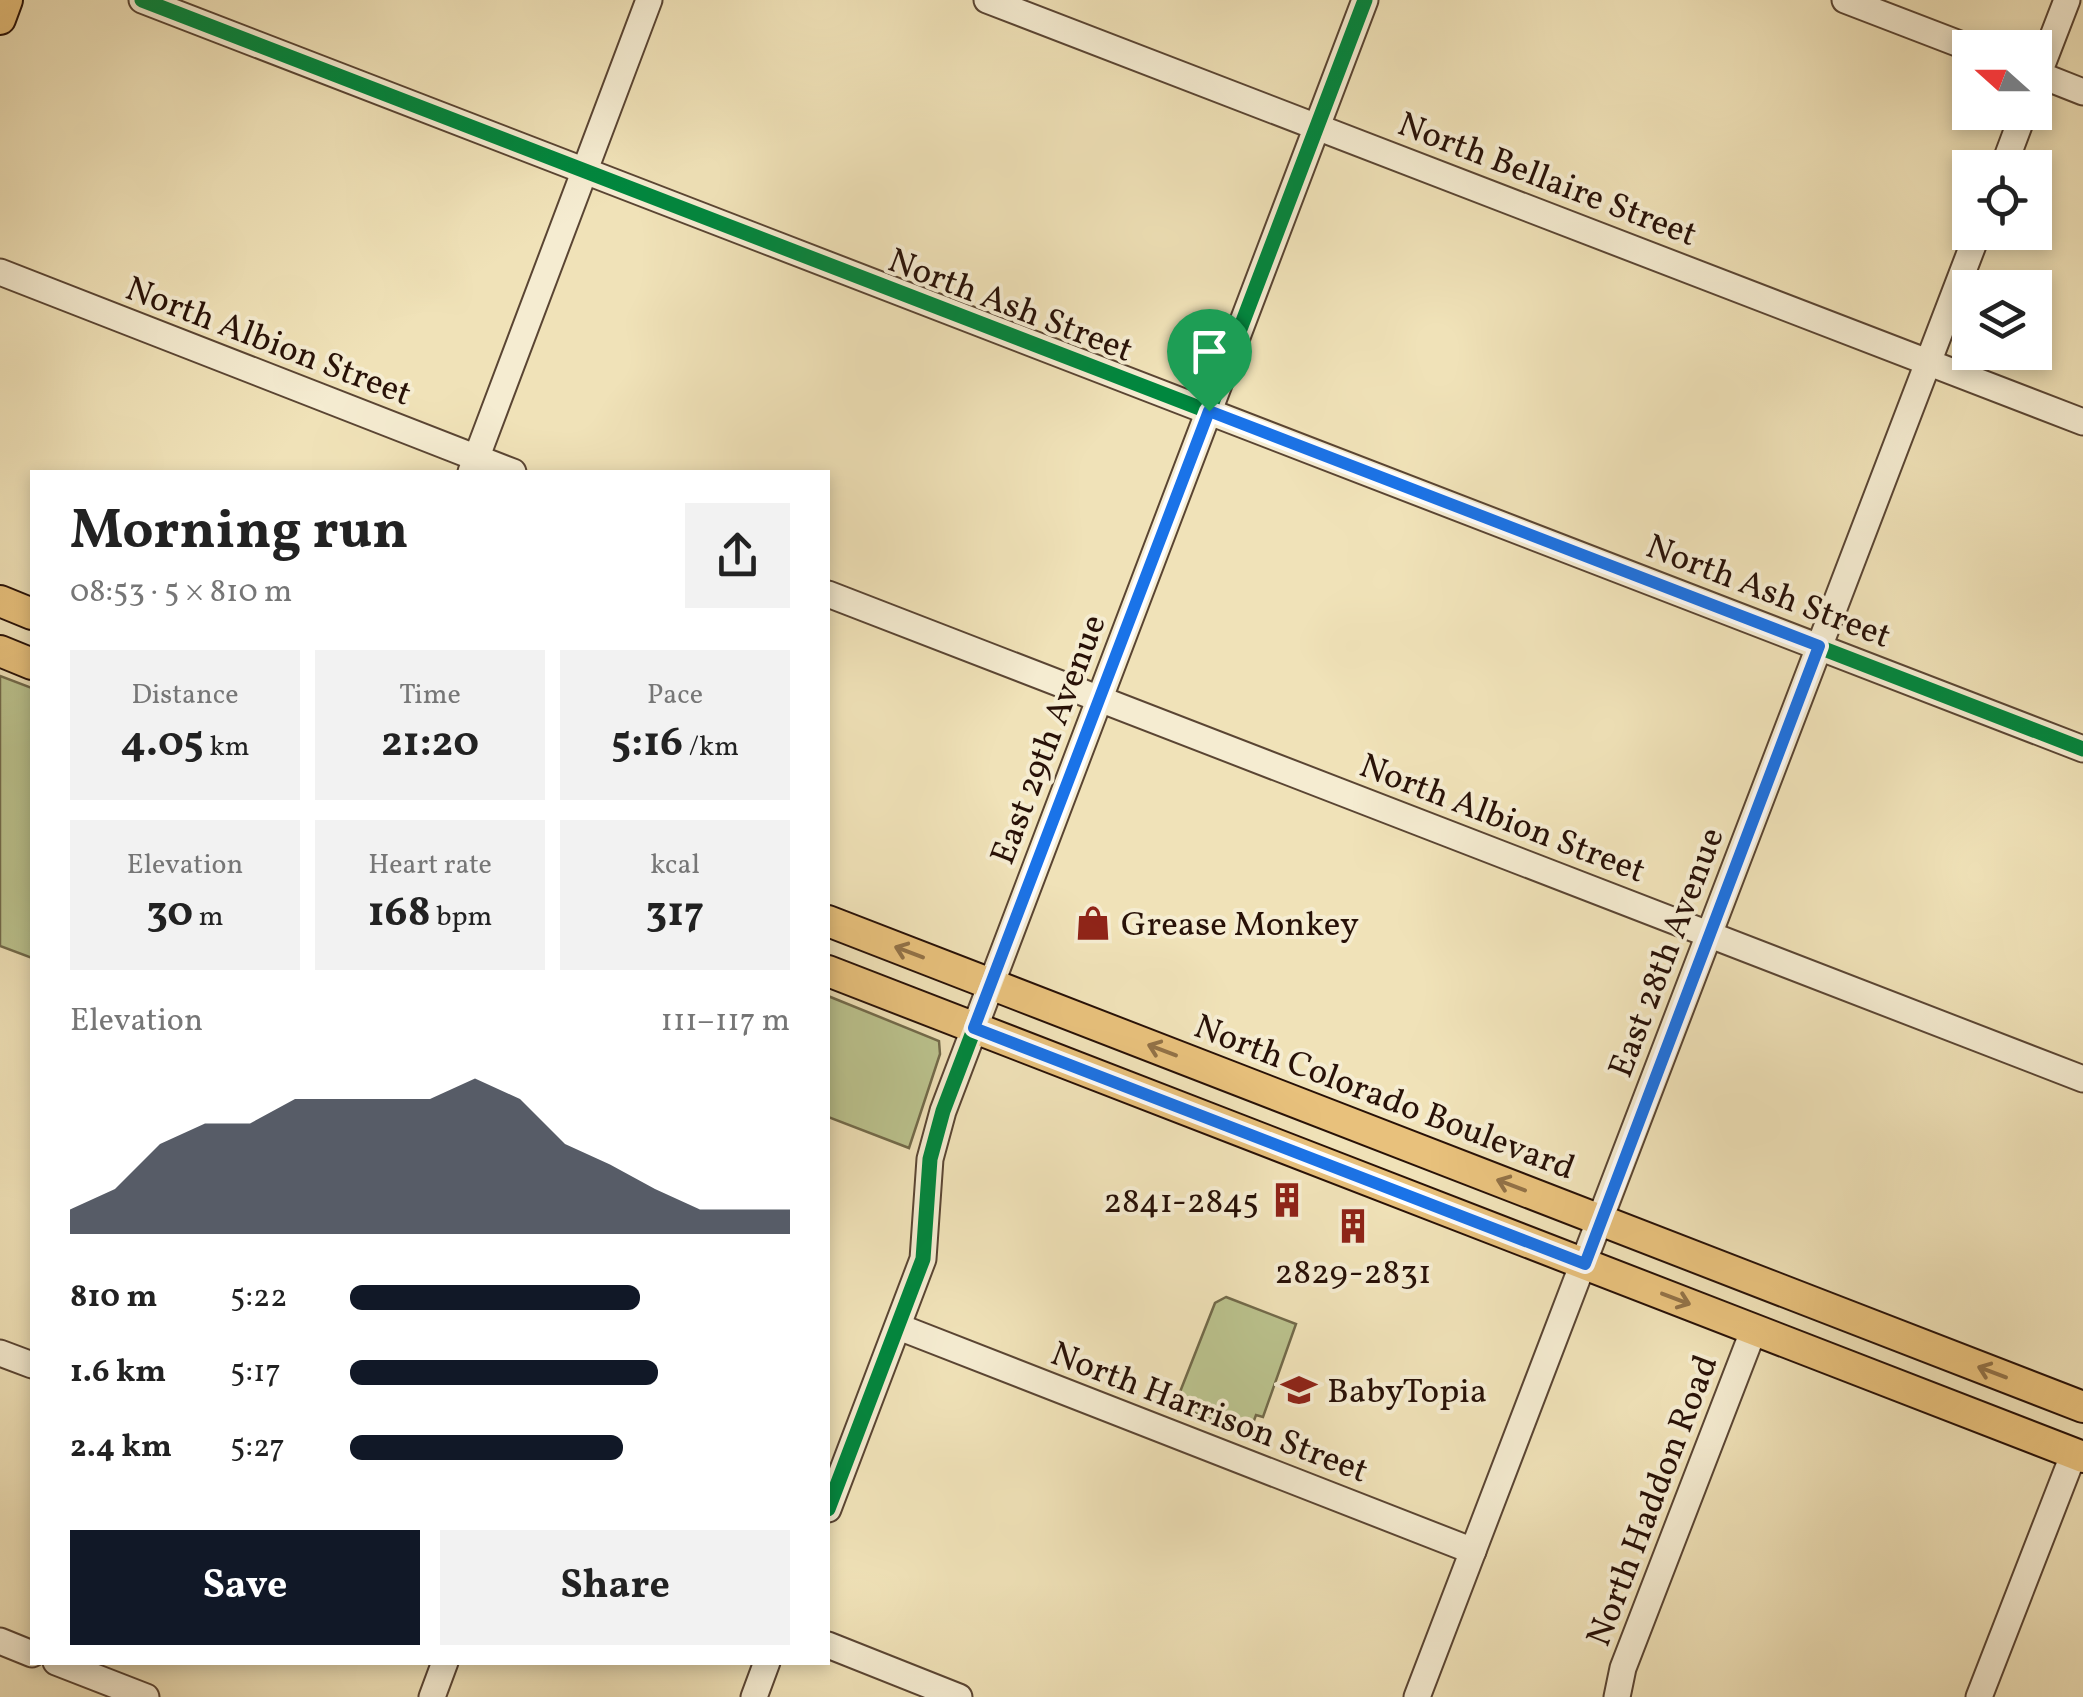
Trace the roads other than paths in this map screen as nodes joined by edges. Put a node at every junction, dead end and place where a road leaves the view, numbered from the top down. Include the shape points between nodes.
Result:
1 (8, 0) edge
2 (142, 0) edge
3 (649, 0) edge
4 (988, 0) edge
5 (1365, 0) edge
6 (1845, 0) edge
7 (2066, 0) edge
8 (0, 19) edge
9 (2052, 36) edge
10 (1952, 41) edge
11 (2052, 82) edge
12 (2083, 92) edge
13 (1317, 126) junction
14 (585, 174) junction
15 (1971, 250) edge
16 (0, 272) edge
17 (1929, 363) junction
18 (1209, 411) junction
19 (2083, 422) edge
20 (474, 466) edge
21 (500, 470) edge
22 (830, 595) edge
23 (0, 601) edge
24 (30, 613) edge
25 (1819, 646) junction
26 (0, 651) edge
27 (30, 663) edge
28 (1111, 704) junction
29 (2083, 749) edge
30 (830, 922) edge
31 (1708, 934) junction
32 (830, 972) edge
33 (990, 984) junction
34 (974, 1028) junction
35 (2083, 1078) edge
36 (1602, 1220) junction
37 (1585, 1264) junction
38 (1754, 1329) junction
39 (910, 1332) junction
40 (0, 1353) edge
41 (30, 1365) edge
42 (2083, 1407) edge
43 (2079, 1455) edge
44 (830, 1505) edge
45 (1473, 1551) junction
46 (0, 1641) edge
47 (830, 1646) edge
48 (30, 1653) edge
49 (64, 1665) edge
50 (444, 1665) edge
51 (766, 1665) edge
52 (146, 1697) edge
53 (432, 1697) edge
54 (754, 1697) edge
55 (959, 1697) edge
56 (1417, 1697) edge
57 (1617, 1697) edge
58 (1979, 1697) edge

1 - 8 main road
2 - 14 street, North Ash Street
3 - 14 street
4 - 13 street, North Bellaire Street
5 - 13 street, East 29th Avenue
6 - 10 street
7 - 9 street
11 - 12 street
13 - 17 street, North Bellaire Street
13 - 18 street, East 29th Avenue
14 - 18 street, North Ash Street
14 - 20 street
15 - 17 street, East 28th Avenue
16 - 20 street, North Albion Street
17 - 19 street, North Bellaire Street
17 - 25 street, East 28th Avenue
18 - 25 street, North Ash Street
18 - 28 street, East 29th Avenue
20 - 21 street, North Albion Street
22 - 28 street, North Albion Street
23 - 24 main road
25 - 29 street, North Ash Street
25 - 31 street, East 28th Avenue
26 - 27 main road
28 - 31 street, North Albion Street
28 - 33 street, East 29th Avenue
33 -> 30 main road, North Colorado Boulevard
31 - 35 street, North Albion Street
31 - 36 street, East 28th Avenue
32 - 34 main road
33 - 34 street, East 29th Avenue
36 -> 33 main road, North Colorado Boulevard
34 - 37 main road
34 - 39 street, East 29th Avenue via 934,1138
36 - 37 street, East 28th Avenue
42 -> 36 main road, North Colorado Boulevard
37 -> 38 main road
37 - 45 street, East 28th Avenue
38 - 43 main road
38 - 57 street, North Haddon Road
39 - 44 street, East 29th Avenue
39 - 45 street, North Harrison Street
40 - 41 street
43 - 58 street
45 - 56 street, East 28th Avenue
46 - 48 street
47 - 55 street
49 - 52 street
50 - 53 street
51 - 54 street

